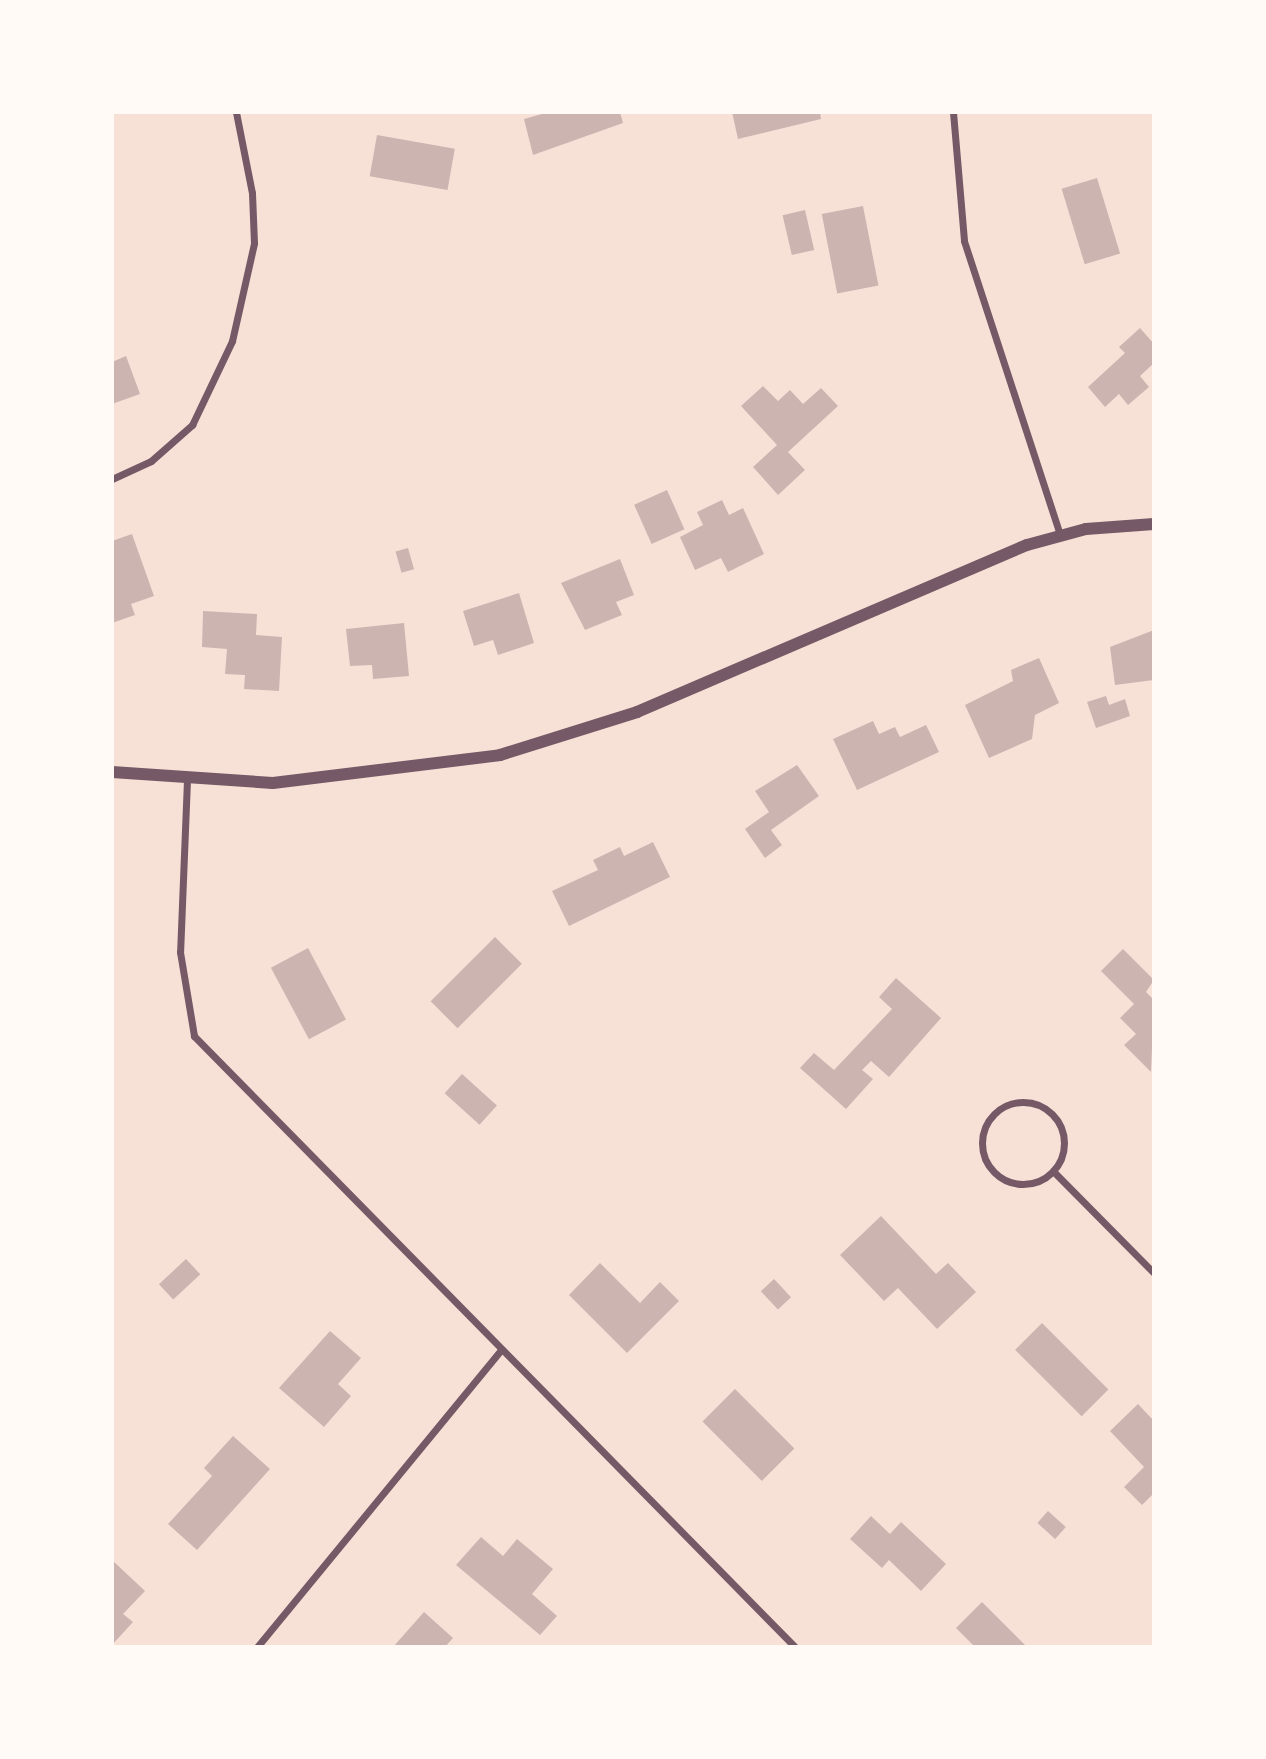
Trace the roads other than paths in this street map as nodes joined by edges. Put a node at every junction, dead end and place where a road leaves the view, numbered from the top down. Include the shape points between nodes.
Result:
1 (236, 112) edge
2 (953, 112) edge
3 (112, 479) edge
4 (1154, 524) edge
5 (1060, 534) junction
6 (112, 772) edge
7 (187, 780) junction
8 (1053, 1171) junction
9 (1154, 1273) edge
10 (499, 1352) junction
11 (257, 1647) edge
12 (795, 1647) edge

1 - 3 street via 252,193 254,243 232,341 192,425 151,461
2 - 5 street via 964,241
4 - 5 street
5 - 7 street via 977,563 637,712 548,742 359,777
6 - 7 street
7 - 10 street via 180,953 194,1037
8 - 8 street via 1065,1139 1054,1115 1032,1102 995,1113 982,1137 996,1175 1022,1185
8 - 9 street
10 - 11 street
10 - 12 street

